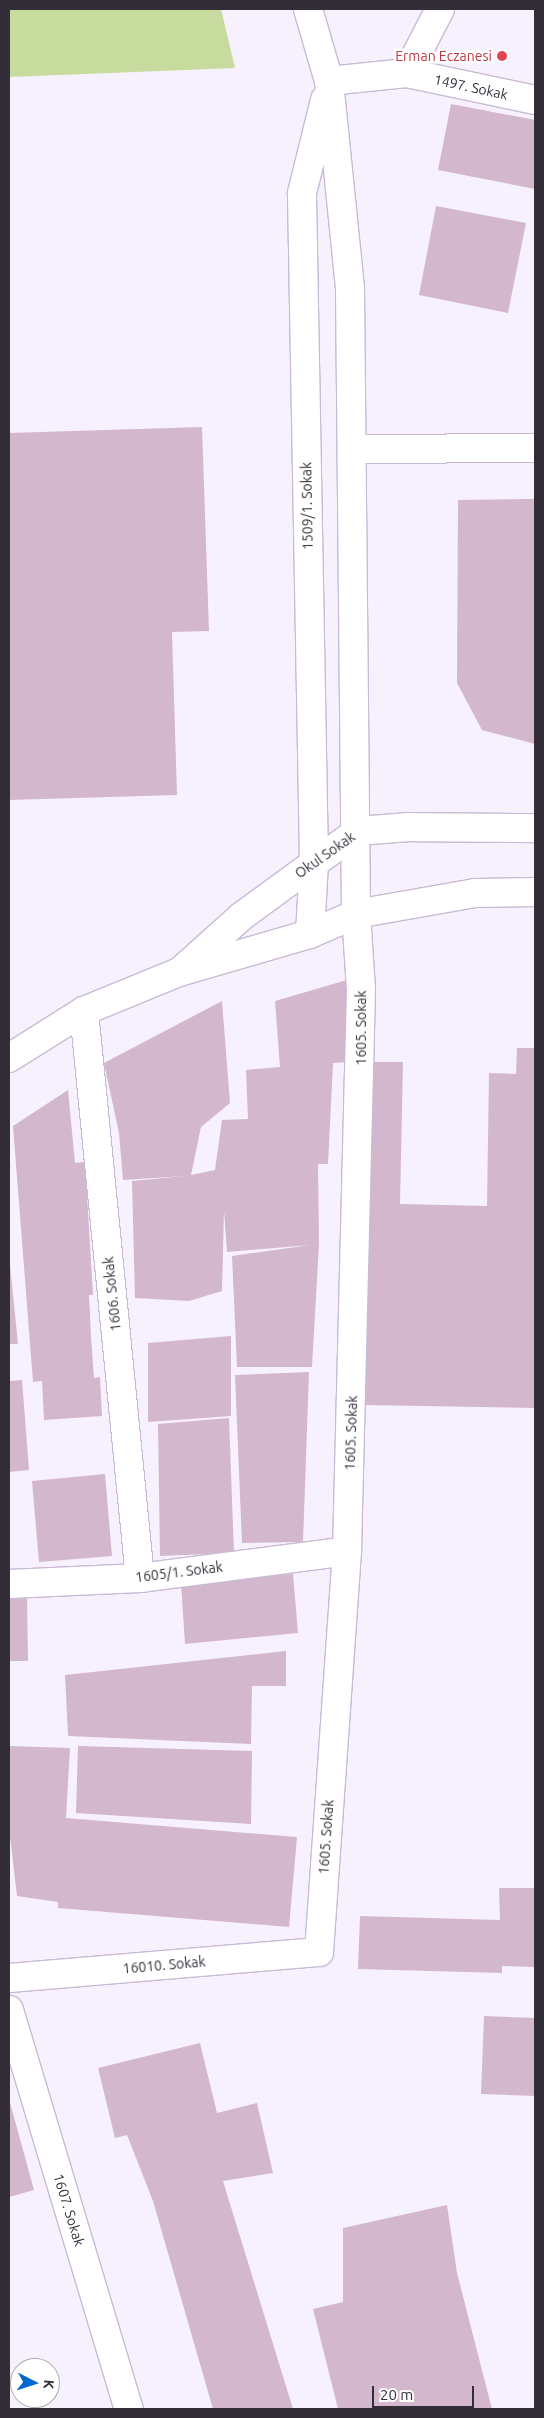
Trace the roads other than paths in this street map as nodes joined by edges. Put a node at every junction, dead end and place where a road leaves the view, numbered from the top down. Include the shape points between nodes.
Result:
1 (308, 9) edge
2 (440, 9) edge
3 (407, 73) junction
4 (329, 81) junction
5 (535, 100) edge
6 (535, 448) edge
7 (352, 449) junction
8 (535, 828) edge
9 (358, 831) junction
10 (314, 862) junction
11 (535, 892) edge
12 (356, 914) junction
13 (310, 934) junction
14 (179, 972) junction
15 (84, 1011) junction
16 (9, 1058) edge
17 (348, 1551) junction
18 (140, 1578) junction
19 (9, 1584) edge
20 (319, 1952) joint
21 (9, 1978) edge
22 (9, 2010) edge
23 (129, 2409) edge

1 - 4 street
2 - 3 street
3 - 4 street
3 - 5 street, 1497. Sokak
4 - 7 street via 350,288
4 - 10 street, 1509/1. Sokak via 302,193
6 - 7 street
7 - 9 street
8 - 9 street, Okul Sokak via 409,827
9 - 10 street, Okul Sokak
9 - 12 street
10 - 13 street, 1509/1. Sokak
10 - 14 street, Okul Sokak via 242,916
11 - 12 street, Okul Sokak via 475,893
12 - 13 street, Okul Sokak
12 - 17 street, 1605. Sokak via 361,1066
13 - 14 street, Okul Sokak
14 - 15 street, Okul Sokak
15 - 16 street, Okul Sokak
15 - 18 street, 1606. Sokak
17 - 18 street, 1605/1. Sokak
17 - 20 street, 1605. Sokak
18 - 19 street, 1605/1. Sokak
20 - 21 street, 16010. Sokak
22 - 23 street, 1607. Sokak

